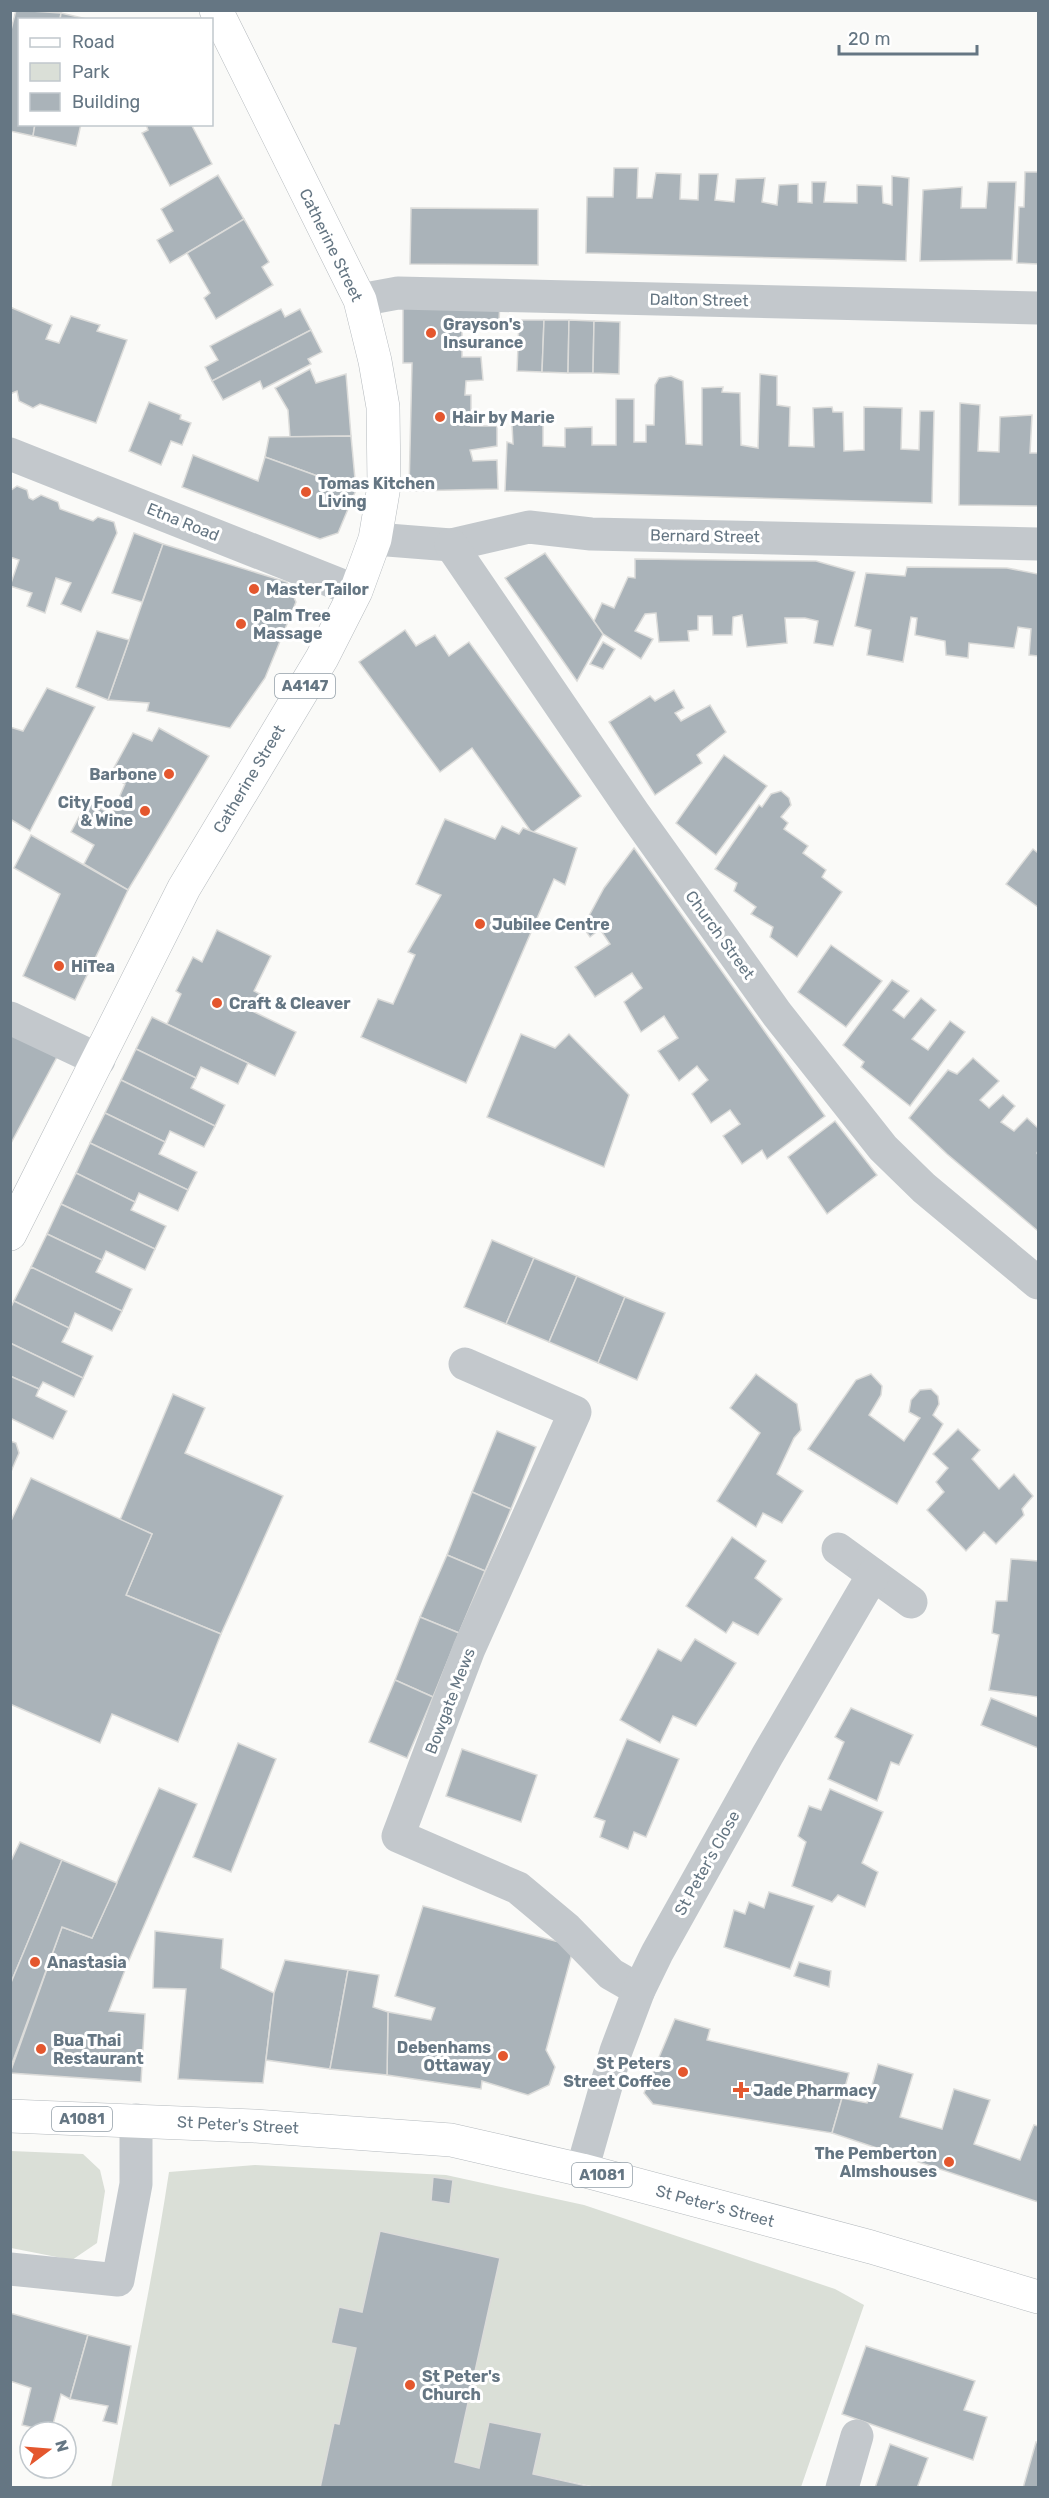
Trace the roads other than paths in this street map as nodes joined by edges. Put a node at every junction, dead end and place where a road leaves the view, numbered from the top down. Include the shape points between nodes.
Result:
1 (216, 10) edge
2 (360, 300) junction
3 (1038, 308) edge
4 (10, 454) edge
5 (375, 540) junction
6 (1038, 544) edge
7 (450, 545) junction
8 (356, 591) junction
9 (10, 1018) edge
10 (99, 1060) junction
11 (10, 1234) edge
12 (1038, 1283) edge
13 (465, 1364) dead end
14 (838, 1549) dead end
15 (873, 1575) junction
16 (911, 1602) dead end
17 (639, 1990) junction
18 (10, 2116) edge
19 (135, 2120) junction
20 (582, 2170) junction
21 (10, 2269) edge
22 (1038, 2297) edge
23 (857, 2436) dead end
24 (842, 2487) edge

1 - 2 main road, Catherine Street / A4147
2 - 3 street, Dalton Street via 398,293
2 - 5 main road, Catherine Street / A4147 via 383,407 384,486
4 - 8 street, Etna Road
5 - 7 street, Bernard Street
5 - 8 main road, Catherine Street / A4147
6 - 7 street, Bernard Street via 591,534 528,527
7 - 12 street, Church Street via 770,1004 883,1149
8 - 10 main road, Catherine Street / A4147 via 322,658 184,888
9 - 10 street
10 - 11 main road, Catherine Street / A4147
13 - 17 street, Bowgate Mews via 575,1412 469,1649 398,1836 518,1888 567,1929 611,1974
14 - 15 street
15 - 16 street
15 - 17 street, St Peter's Close via 766,1756
17 - 20 street, St Peter's Close via 616,2051
18 - 19 main road, St Peter's Street / A1081
19 - 20 main road, St Peter's Street / A1081 via 451,2140
19 - 21 street via 136,2184 118,2280
20 - 22 main road, St Peter's Street / A1081 via 871,2247
23 - 24 street

